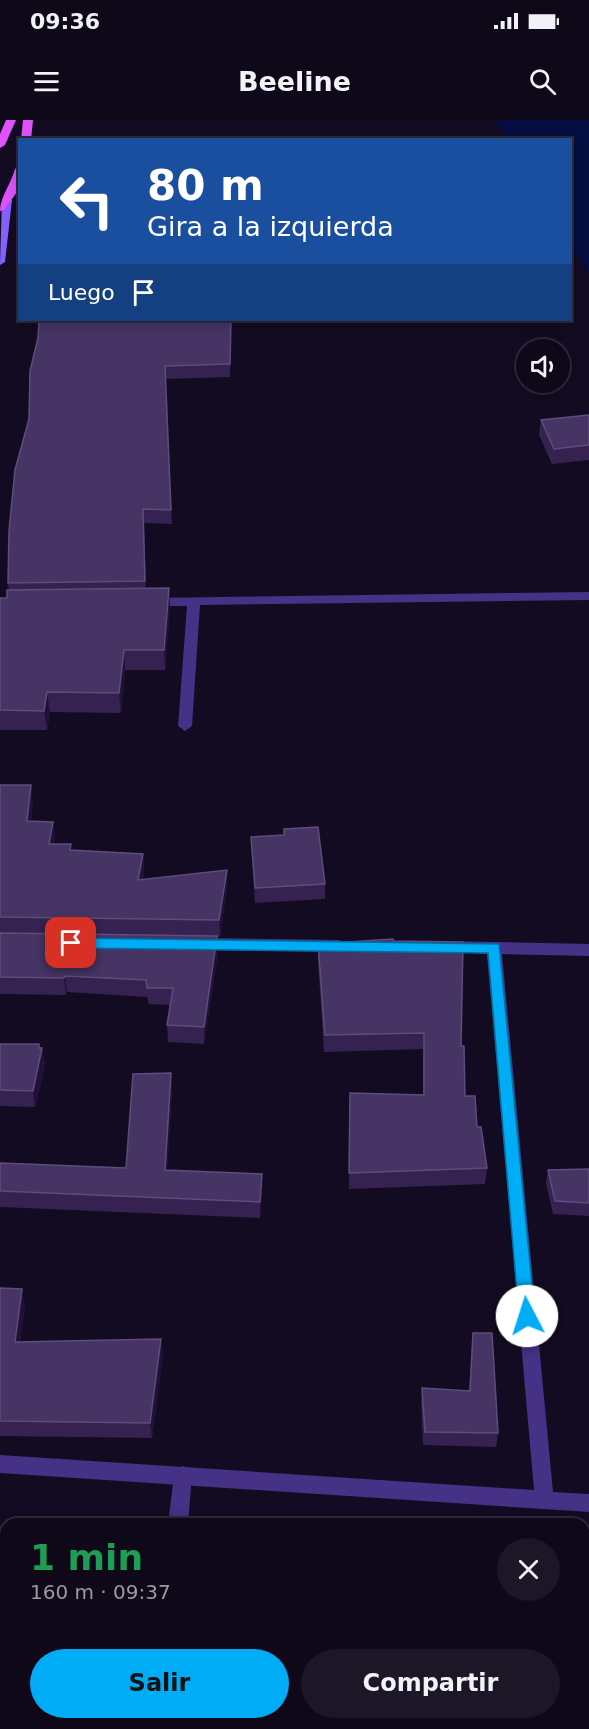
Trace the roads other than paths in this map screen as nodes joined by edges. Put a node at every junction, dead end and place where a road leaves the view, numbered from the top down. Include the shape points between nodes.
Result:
1 (12, 120) edge
2 (28, 120) edge
3 (26, 138) edge
4 (0, 145) edge
5 (18, 176) edge
6 (3, 204) edge
7 (0, 262) edge
8 (589, 596) edge
9 (137, 602) edge
10 (194, 602) junction
11 (185, 726) dead end
12 (177, 944) edge
13 (353, 946) edge
14 (424, 947) edge
15 (494, 948) junction
16 (589, 950) edge
17 (0, 1464) edge
18 (183, 1475) junction
19 (544, 1500) junction
20 (589, 1503) edge
21 (179, 1518) edge

1 - 4 main road
2 - 3 main road
5 - 6 main road
6 - 7 main road
8 - 10 street
9 - 10 street
10 - 11 street
12 - 13 street
14 - 15 street
15 - 16 street
15 - 19 street
17 - 18 street
18 - 19 street
18 - 21 street
19 - 20 street

